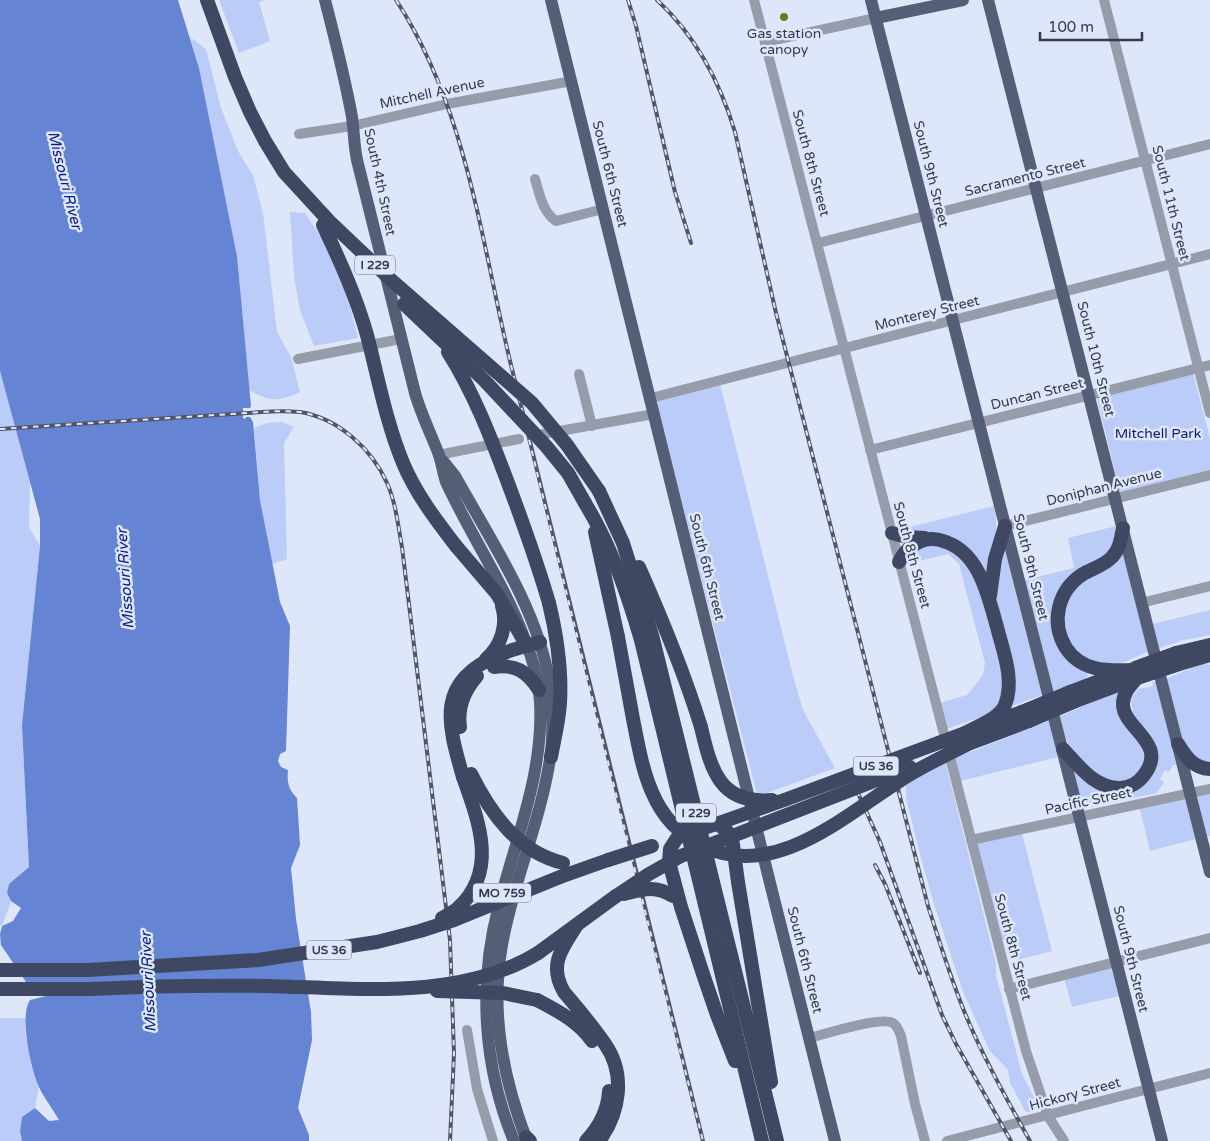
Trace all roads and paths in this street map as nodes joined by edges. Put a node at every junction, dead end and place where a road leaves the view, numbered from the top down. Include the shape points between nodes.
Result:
1 (207, 0) edge
2 (324, 0) edge
3 (551, 0) edge
4 (754, 0) edge
5 (871, 0) edge
6 (962, 0) edge
7 (988, 0) edge
8 (1104, 0) edge
9 (876, 18) junction
10 (765, 42) junction
11 (572, 81) junction
12 (352, 126) junction
13 (298, 134) dead end
14 (1210, 144) edge
15 (1146, 160) junction
16 (534, 179) dead end
17 (1036, 188) junction
18 (603, 209) junction
19 (926, 216) junction
20 (323, 225) junction
21 (818, 243) junction
22 (1210, 254) edge
23 (1172, 263) junction
24 (1063, 291) junction
25 (416, 302) junction
26 (952, 320) junction
27 (401, 339) junction
28 (844, 348) junction
29 (298, 359) dead end
30 (1210, 365) edge
31 (1198, 368) junction
32 (579, 374) dead end
33 (1090, 395) junction
34 (650, 398) junction
35 (1210, 413) edge
36 (654, 414) junction
37 (980, 424) junction
38 (592, 426) junction
39 (543, 434) dead end
40 (520, 439) dead end
41 (870, 450) junction
42 (438, 455) junction
43 (1210, 474) edge
44 (599, 490) junction
45 (1116, 499) junction
46 (585, 503) junction
47 (1005, 526) junction
48 (1123, 528) junction
49 (892, 533) junction
50 (930, 538) junction
51 (899, 562) junction
52 (1210, 586) edge
53 (497, 594) junction
54 (1141, 603) junction
55 (991, 606) junction
56 (1210, 645) edge
57 (535, 648) junction
58 (1210, 655) edge
59 (1182, 659) junction
60 (1210, 661) edge
61 (477, 666) junction
62 (494, 667) junction
63 (1134, 672) junction
64 (539, 690) junction
65 (966, 738) junction
66 (1178, 744) junction
67 (1062, 749) junction
68 (551, 757) junction
69 (1210, 769) edge
70 (467, 776) junction
71 (1210, 789) edge
72 (1190, 793) junction
73 (790, 805) junction
74 (1080, 817) junction
75 (717, 824) junction
76 (731, 836) junction
77 (677, 838) junction
78 (971, 840) junction
79 (604, 861) junction
80 (669, 862) junction
81 (1210, 872) edge
82 (616, 896) junction
83 (677, 899) junction
84 (577, 925) junction
85 (420, 932) junction
86 (1210, 938) edge
87 (1117, 961) junction
88 (0, 970) edge
89 (0, 989) edge
90 (401, 989) junction
91 (1009, 989) junction
92 (467, 1030) dead end
93 (809, 1038) junction
94 (1210, 1073) edge
95 (1149, 1089) junction
96 (1048, 1116) junction
97 (757, 1120) junction
98 (775, 1134) edge
99 (524, 1140) edge
100 (492, 1141) edge
101 (586, 1141) edge
102 (599, 1141) edge
103 (762, 1141) edge
104 (835, 1141) edge
105 (925, 1141) edge
106 (947, 1141) edge
107 (1064, 1141) edge
108 (1162, 1141) edge

1 - 20 highway, I 229, bridge via 235,77 265,141
1 - 25 highway, I 229, bridge via 250,112 284,172 329,222
2 - 12 main road, South 4th Street via 343,70
3 - 11 main road, South 6th Street
4 - 10 street, South 8th Street
5 - 9 main road, South 9th Street
6 - 9 main road
7 - 17 main road, South 10th Street
8 - 15 street, South 11th Street
9 - 10 street
9 - 19 main road, South 9th Street
10 - 21 street, South 8th Street
11 - 12 street, Mitchell Avenue
11 - 18 main road, South 6th Street
12 - 13 street, Mitchell Avenue
12 - 27 main road, South 4th Street via 357,160
14 - 15 street, Sacramento Street
15 - 17 street, Sacramento Street
15 - 23 street, South 11th Street
16 - 18 street via 542,203 556,221
17 - 19 street, Sacramento Street
17 - 24 main road, South 10th Street
18 - 34 main road, South 6th Street
19 - 21 street, Sacramento Street
19 - 26 main road, South 9th Street
20 - 46 highway, I 229, bridge via 497,394 568,473
20 - 53 highway, bridge via 353,292 404,464 424,504
21 - 28 street, South 8th Street
22 - 23 street, Monterey Street
23 - 24 street, Monterey Street
23 - 31 street, South 11th Street
24 - 26 street, Monterey Street
24 - 33 main road, South 10th Street
25 - 44 highway, I 229, bridge via 532,403
25 - 68 highway, bridge via 480,411 533,551 549,603 561,682
26 - 28 street, Monterey Street
26 - 37 main road, South 9th Street
27 - 29 street
27 - 42 main road, South 4th Street via 422,415
28 - 34 street, Monterey Street
28 - 41 street, South 8th Street
30 - 31 street, Duncan Street
31 - 33 street, Duncan Street
31 - 35 street, South 11th Street
32 - 38 street
33 - 37 street, Duncan Street
33 - 45 main road, South 10th Street
34 - 36 main road, South 6th Street
36 - 38 street
36 - 93 main road, South 6th Street
37 - 41 street, Duncan Street
37 - 47 main road, South 9th Street
38 - 39 street
40 - 42 street
41 - 49 street, South 8th Street
42 - 57 main road, South 4th Street via 446,480
43 - 45 street, Doniphan Avenue
44 - 73 highway, bridge via 626,539 658,610 690,693 706,750 721,782 742,799
44 - 98 highway, I 229 via 622,543 652,635
45 - 47 street, Doniphan Avenue
45 - 48 main road, South 10th Street
46 - 65 highway, bridge via 602,562 645,775 661,810 693,841 723,855 742,857 796,846
46 - 97 highway, I 229 via 610,551 642,640
47 - 55 highway via 990,586
47 - 67 main road, South 9th Street
48 - 54 main road, South 10th Street
48 - 63 highway via 1114,555 1082,575 1065,591 1057,623 1066,648 1078,661 1106,671
49 - 50 highway
49 - 51 street, South 8th Street
50 - 51 highway via 910,547
50 - 55 highway via 949,542 970,560 980,575
51 - 78 street, South 8th Street
52 - 54 street
53 - 57 highway
53 - 61 highway via 504,612 501,640 494,652
54 - 66 main road, South 10th Street
55 - 65 highway via 1007,668 1007,698 1002,711
56 - 59 highway, US 36
57 - 61 highway via 500,655
57 - 62 highway
57 - 64 main road, MO 759
57 - 68 main road via 549,682
58 - 59 highway, US 36
59 - 60 highway
59 - 63 highway, US 36, bridge
61 - 70 highway via 463,678 451,701 452,733
62 - 64 highway via 506,665 520,670 532,679
62 - 70 highway via 478,675 461,703 459,722
63 - 65 highway, US 36, bridge
63 - 67 highway via 1123,703 1125,714 1146,739 1150,750 1148,768 1141,779 1125,788 1100,783
64 - 99 main road, MO 759 via 540,733 533,783 492,934 486,1005 487,1035 497,1092
65 - 73 highway, US 36, bridge
66 - 69 highway via 1191,762
66 - 72 main road, South 10th Street
67 - 74 main road, South 9th Street
68 - 99 main road, MO 759 via 508,916 498,980 504,1067
70 - 79 highway, bridge via 498,820 520,842 545,857 563,863
70 - 85 highway, bridge via 482,839 480,869 472,890 458,908
71 - 72 street, Pacific Street
72 - 74 street, Pacific Street
72 - 81 main road, South 10th Street
73 - 75 highway, US 36, bridge
73 - 76 highway, US 36, bridge
74 - 78 street, Pacific Street
74 - 87 main road, South 9th Street
75 - 76 highway
75 - 77 highway, US 36, bridge
76 - 80 highway, US 36, bridge
76 - 98 highway via 772,1091
77 - 79 highway, US 36, bridge
77 - 80 highway via 670,849
78 - 91 street, South 8th Street
79 - 85 highway, US 36, bridge
80 - 82 highway, US 36, bridge
80 - 83 highway
82 - 83 highway, bridge via 646,888 663,890
82 - 84 highway, US 36
83 - 97 highway
84 - 90 highway, US 36, bridge via 525,961 481,977
84 - 102 highway via 559,955 559,983 606,1044 617,1075 614,1115
85 - 88 highway, US 36, bridge via 377,942 258,960 88,970
86 - 87 street
87 - 91 street
87 - 95 main road, South 9th Street
89 - 90 highway, US 36, bridge via 204,985
90 - 101 highway, bridge via 503,993 537,1000 570,1019 587,1033 600,1051 609,1081 608,1102 602,1119
91 - 96 street, South 8th Street
92 - 100 street via 477,1089
93 - 104 main road, South 6th Street
93 - 105 street via 882,1021 896,1026
94 - 95 street, Hickory Street
95 - 96 street, Hickory Street
95 - 108 main road, South 9th Street
96 - 106 street, Hickory Street
96 - 107 street, South 8th Street
97 - 103 highway, I 229

